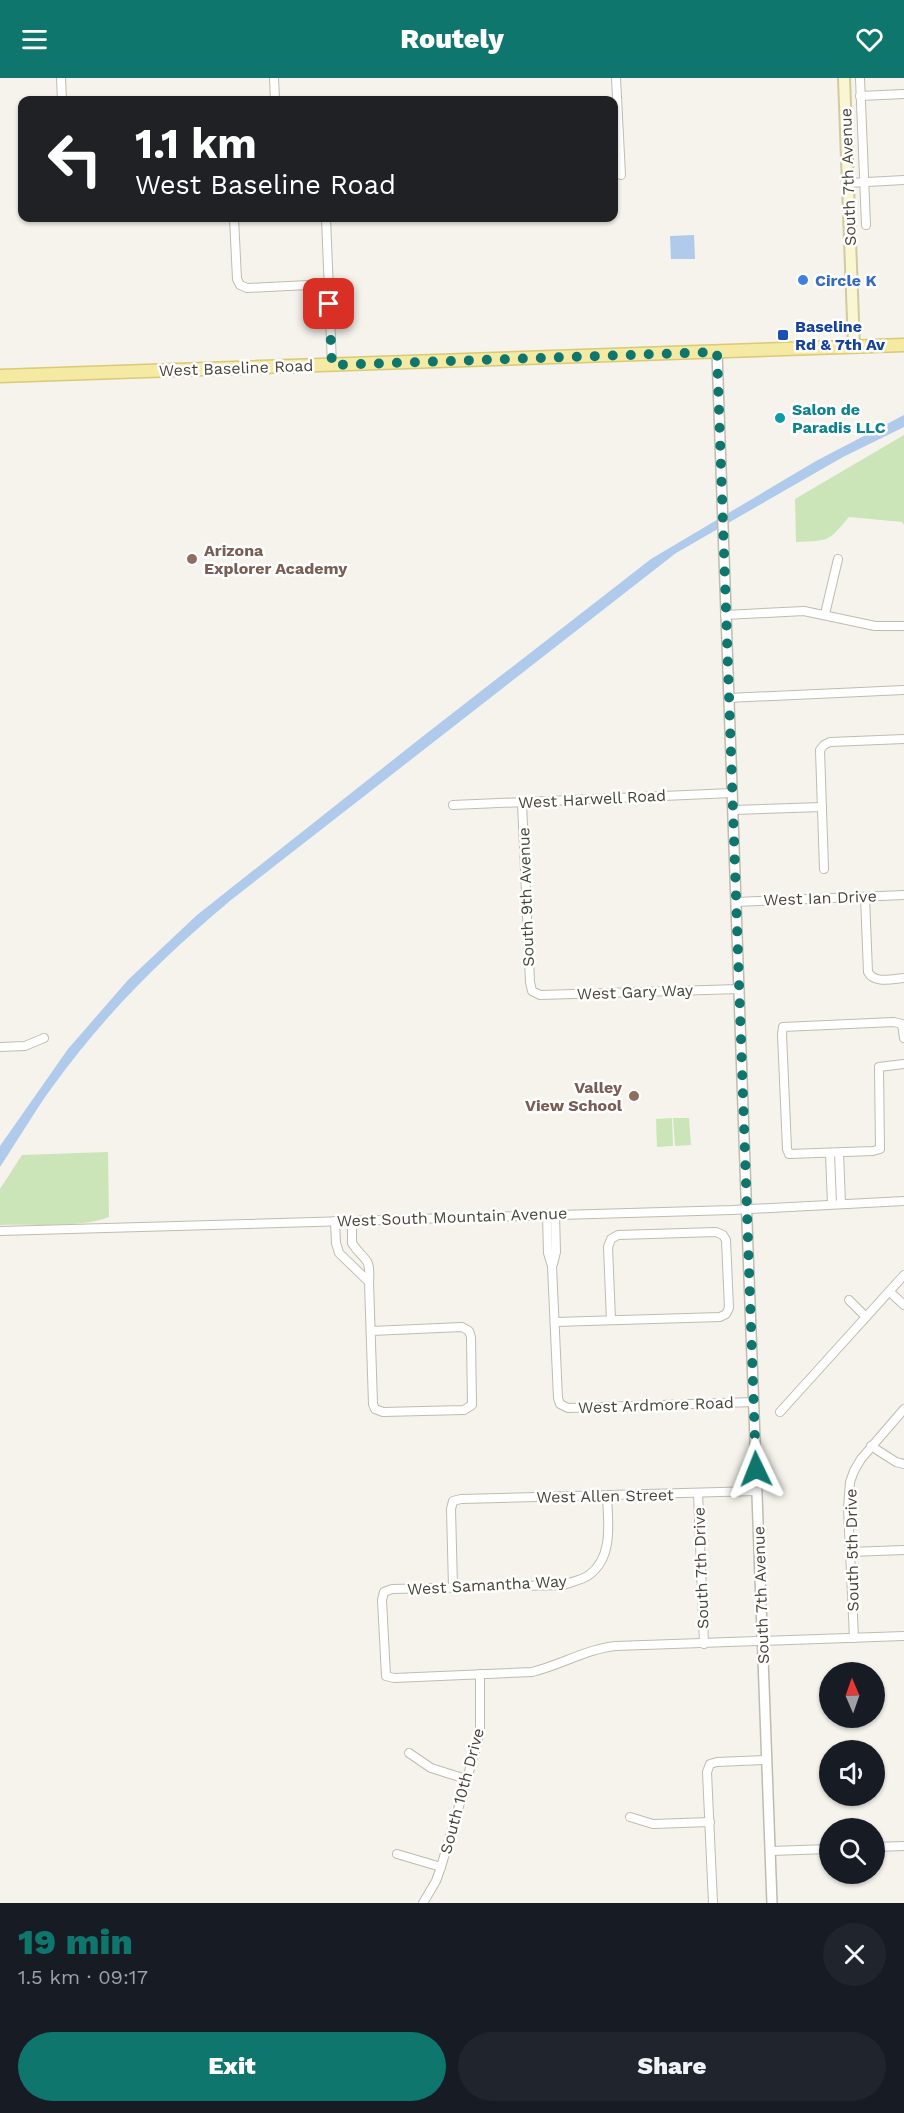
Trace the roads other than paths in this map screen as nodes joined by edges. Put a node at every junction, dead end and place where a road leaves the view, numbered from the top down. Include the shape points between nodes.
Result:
1 (61, 78) edge
2 (274, 78) edge
3 (616, 78) edge
4 (844, 78) edge
5 (860, 78) edge
6 (904, 94) edge
7 (62, 96) edge
8 (275, 96) edge
9 (617, 96) edge
10 (860, 96) junction
11 (618, 117) edge
12 (621, 175) dead end
13 (904, 180) edge
14 (864, 182) junction
15 (848, 183) junction
16 (234, 222) edge
17 (326, 222) edge
18 (866, 225) dead end
19 (328, 284) junction
20 (904, 345) edge
21 (854, 347) junction
22 (717, 352) junction
23 (332, 365) junction
24 (0, 376) edge
25 (838, 559) dead end
26 (825, 614) junction
27 (725, 615) junction
28 (904, 626) edge
29 (904, 690) edge
30 (728, 698) junction
31 (904, 739) edge
32 (732, 793) junction
33 (522, 803) junction
34 (453, 805) dead end
35 (822, 807) junction
36 (733, 810) junction
37 (824, 869) dead end
38 (904, 895) edge
39 (865, 897) junction
40 (736, 902) junction
41 (904, 978) edge
42 (739, 989) junction
43 (532, 992) joint
44 (44, 1038) dead end
45 (904, 1038) edge
46 (0, 1047) edge
47 (904, 1064) edge
48 (830, 1153) junction
49 (839, 1153) junction
50 (831, 1173) junction
51 (840, 1173) junction
52 (904, 1201) edge
53 (832, 1204) junction
54 (841, 1204) junction
55 (746, 1209) junction
56 (551, 1214) junction
57 (352, 1220) junction
58 (335, 1221) junction
59 (0, 1231) edge
60 (354, 1246) junction
61 (341, 1256) junction
62 (904, 1275) edge
63 (369, 1282) junction
64 (890, 1292) junction
65 (849, 1300) dead end
66 (904, 1305) edge
67 (866, 1317) junction
68 (611, 1320) junction
69 (555, 1322) junction
70 (371, 1330) junction
71 (754, 1402) junction
72 (904, 1409) edge
73 (780, 1412) dead end
74 (871, 1446) junction
75 (904, 1464) edge
76 (757, 1491) junction
77 (698, 1493) junction
78 (607, 1496) junction
79 (904, 1550) edge
80 (850, 1552) junction
81 (453, 1587) junction
82 (904, 1636) edge
83 (854, 1638) junction
84 (763, 1642) junction
85 (704, 1644) junction
86 (480, 1674) junction
87 (409, 1753) dead end
88 (767, 1760) junction
89 (466, 1779) junction
90 (630, 1817) dead end
91 (710, 1822) junction
92 (904, 1846) edge
93 (885, 1847) edge
94 (819, 1849) edge
95 (770, 1851) junction
96 (397, 1854) dead end
97 (441, 1867) junction
98 (423, 1903) edge
99 (713, 1903) edge
100 (772, 1903) edge

1 - 7 street
2 - 8 street
3 - 9 street
4 - 15 main road, South 7th Avenue
5 - 10 street, South 7th Avenue
6 - 10 street
10 - 14 street, South 7th Avenue
11 - 12 street
13 - 14 street
14 - 15 street
14 - 18 street, South 7th Avenue
15 - 21 main road, South 7th Avenue
16 - 19 street via 240,285 247,288
17 - 19 street
19 - 23 street
20 - 21 main road, West Baseline Road
21 - 22 main road, West Baseline Road
22 - 23 main road, West Baseline Road
22 - 27 street, South 7th Avenue
23 - 24 main road, West Baseline Road
25 - 26 street
26 - 27 street via 804,611
26 - 28 street via 875,626
27 - 30 street, South 7th Avenue
29 - 30 street
30 - 32 street, South 7th Avenue
31 - 35 street via 824,745 820,750
32 - 33 street, West Harwell Road
32 - 36 street, South 7th Avenue
33 - 34 street, West Harwell Road
33 - 43 street, South 9th Avenue
35 - 36 street
35 - 37 street
36 - 40 street, South 7th Avenue
38 - 39 street, West Ian Drive
39 - 40 street, West Ian Drive
39 - 41 street via 868,972 874,979
40 - 42 street, South 7th Avenue
42 - 43 street, West Gary Way via 540,995
42 - 55 street, South 7th Avenue
44 - 46 street via 25,1046
45 - 48 street via 902,1024 894,1022 783,1027 787,1149 789,1154
47 - 49 street via 879,1066 880,1149
48 - 49 street
48 - 50 street
49 - 51 street
50 - 51 street
50 - 53 street
51 - 54 street
52 - 54 street, West South Mountain Avenue
53 - 54 street, West South Mountain Avenue
53 - 55 street, West South Mountain Avenue
55 - 56 street, West South Mountain Avenue
55 - 71 street, South 7th Avenue
56 - 57 street, West South Mountain Avenue
56 - 69 street via 552,1245 556,1252 552,1266
57 - 58 street, West South Mountain Avenue
57 - 60 street
58 - 59 street, West South Mountain Avenue
58 - 61 street
60 - 61 street
60 - 63 street via 369,1265
61 - 63 street
62 - 64 street
63 - 70 street
64 - 66 street
64 - 67 street
65 - 67 street
67 - 73 street
68 - 68 street via 610,1239 618,1235 723,1234 729,1308 726,1314
68 - 69 street
69 - 71 street, West Ardmore Road via 558,1398 568,1408
70 - 70 street via 469,1331 473,1402 470,1408 383,1412 375,1409
71 - 76 street, South 7th Avenue
72 - 74 street, South 5th Drive
74 - 75 street
74 - 80 street, South 5th Drive via 850,1482
76 - 77 street, West Allen Street
76 - 84 street, South 7th Avenue
77 - 78 street, West Allen Street
77 - 85 street, South 7th Drive
78 - 81 street, West Samantha Way via 606,1549 590,1574 563,1585
78 - 81 street, West Allen Street via 453,1501
79 - 80 street
80 - 83 street, South 5th Drive
81 - 86 street, West Samantha Way via 384,1592 386,1676
82 - 83 street
83 - 84 street
84 - 85 street
84 - 88 street, South 7th Avenue
85 - 86 street via 602,1648 532,1672
86 - 89 street, South 10th Drive via 480,1730
87 - 89 street via 431,1768
88 - 91 street via 710,1764
88 - 95 street, South 7th Avenue
89 - 97 street, South 10th Drive
90 - 91 street via 653,1824
91 - 99 street
92 - 93 street
94 - 95 street
95 - 100 street, South 7th Avenue
96 - 97 street
97 - 98 street, South 10th Drive

